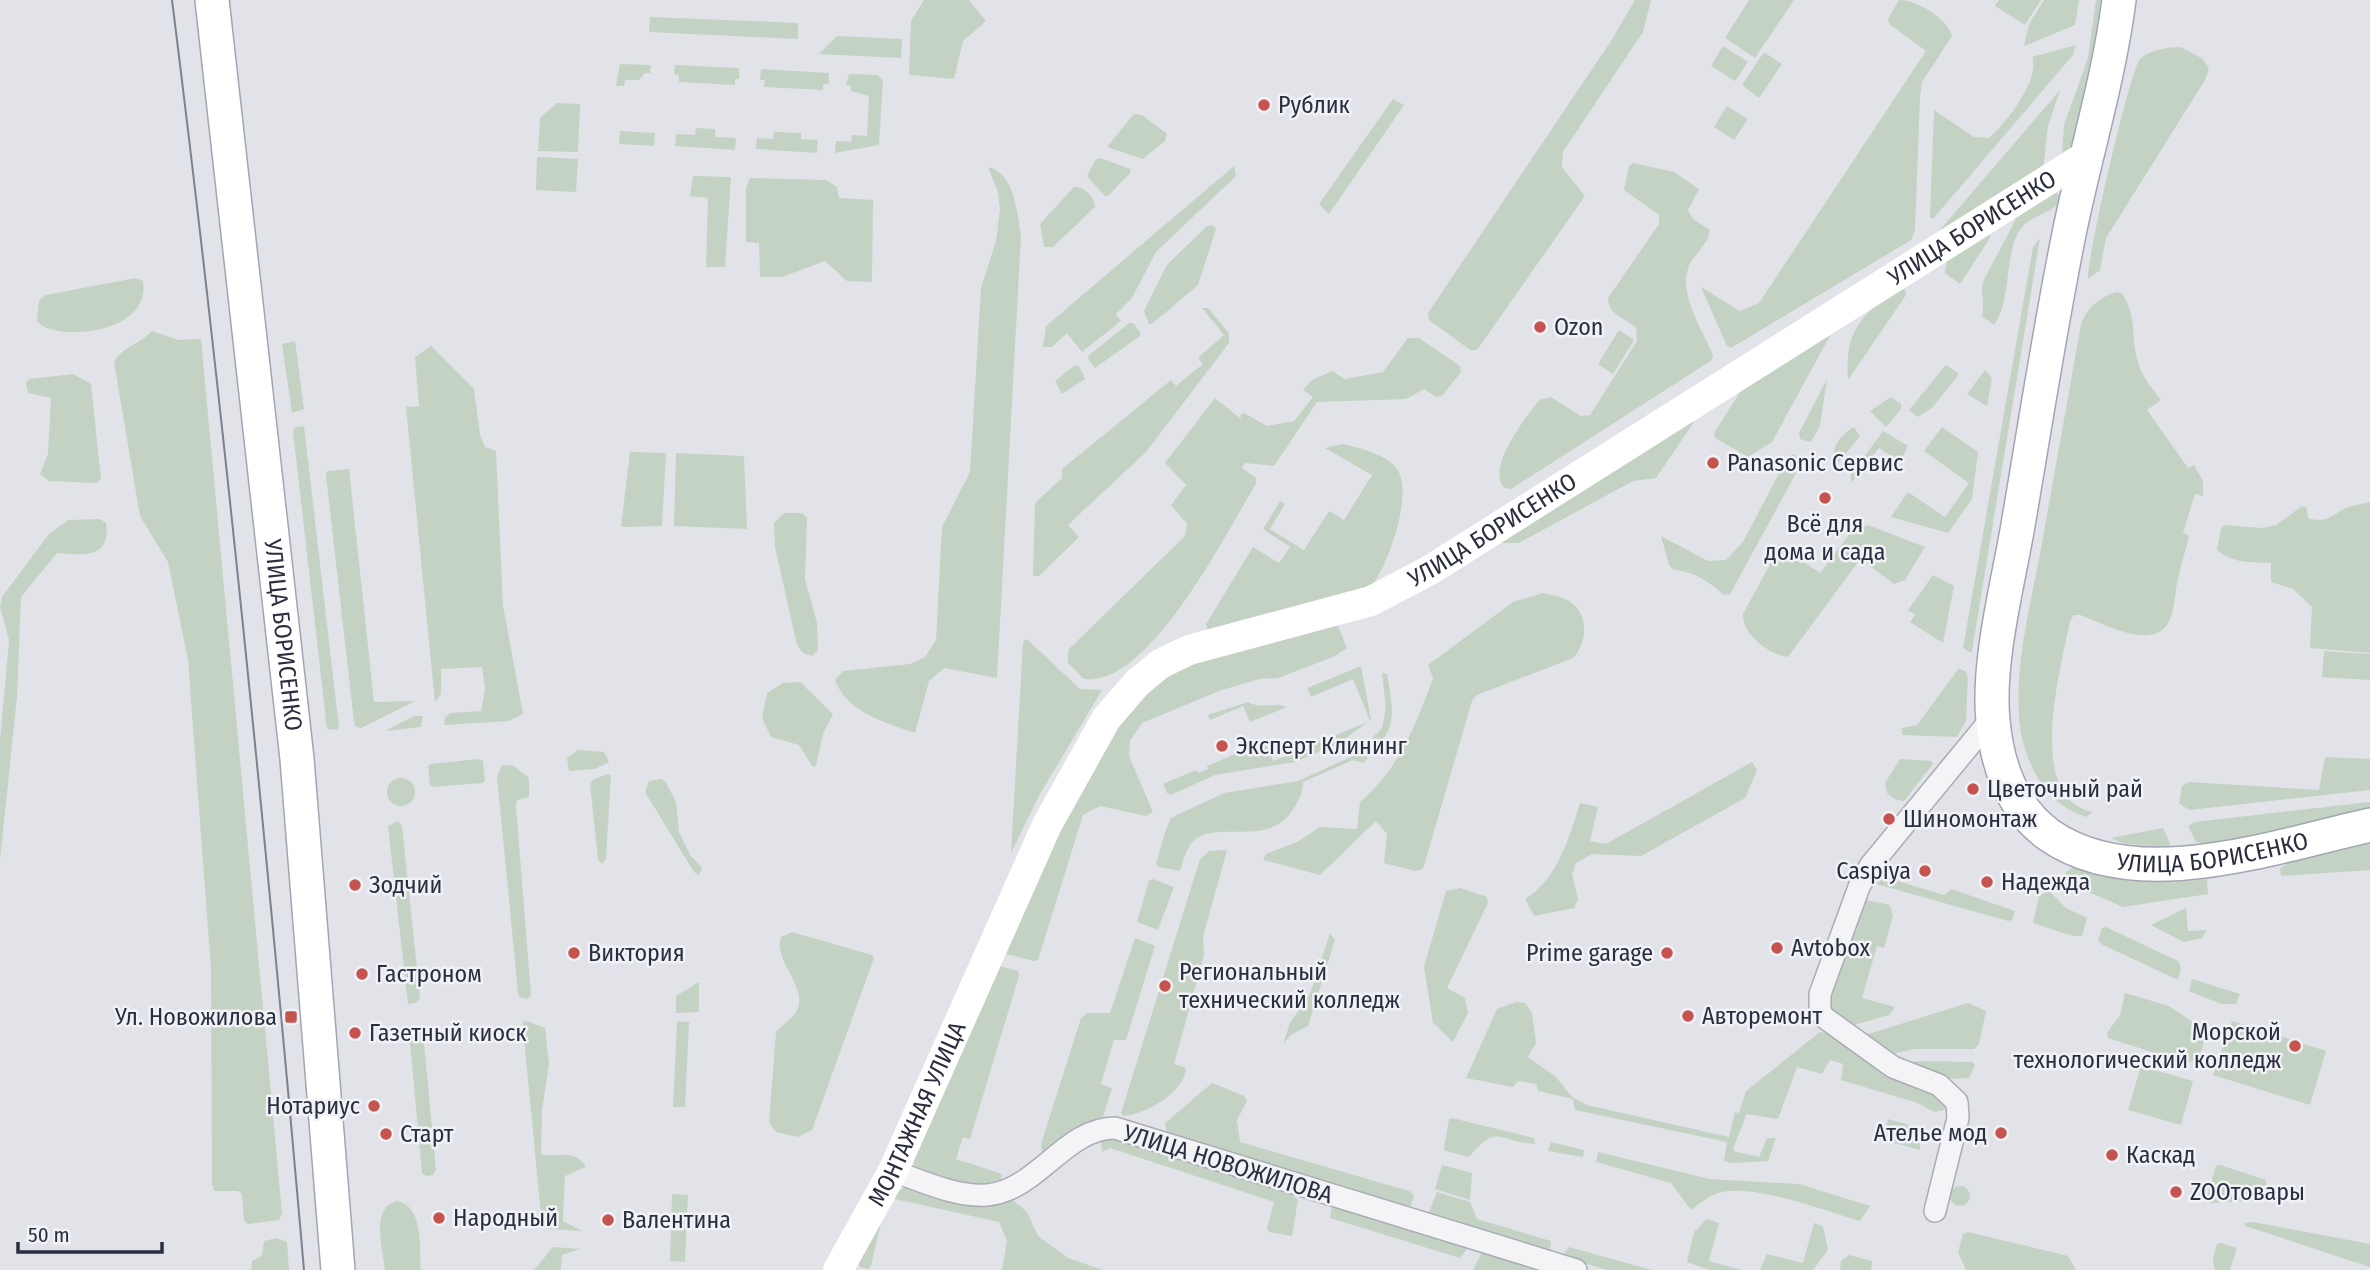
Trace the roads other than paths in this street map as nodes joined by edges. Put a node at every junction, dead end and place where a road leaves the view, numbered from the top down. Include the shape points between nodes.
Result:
1 (212, 0) edge
2 (2119, 0) edge
3 (2086, 156) junction
4 (1992, 718) junction
5 (2370, 825) edge
6 (988, 956) joint
7 (893, 1171) junction
8 (1935, 1211) dead end
9 (338, 1270) edge
10 (838, 1270) edge
11 (1576, 1270) edge

1 - 9 main road, УЛИЦА БОРИСЕНКО via 297,759
2 - 3 main road, УЛИЦА БОРИСЕНКО via 2112,57
3 - 4 main road, УЛИЦА БОРИСЕНКО via 1997,647
3 - 6 main road, УЛИЦА БОРИСЕНКО via 1430,570 1371,601 1188,650 1160,664 1106,719 1047,825
4 - 5 main road, УЛИЦА БОРИСЕНКО via 1998,761 2024,811 2051,836 2108,858 2175,866
4 - 8 street via 1870,866 1820,993 1820,1012 1825,1018 1893,1067 1947,1090 1957,1102 1958,1118
6 - 7 main road, МОНТАЖНАЯ УЛИЦА
7 - 10 main road, МОНТАЖНАЯ УЛИЦА
7 - 11 street, УЛИЦА НОВОЖИЛОВА via 967,1194 1001,1192 1088,1135 1115,1128

